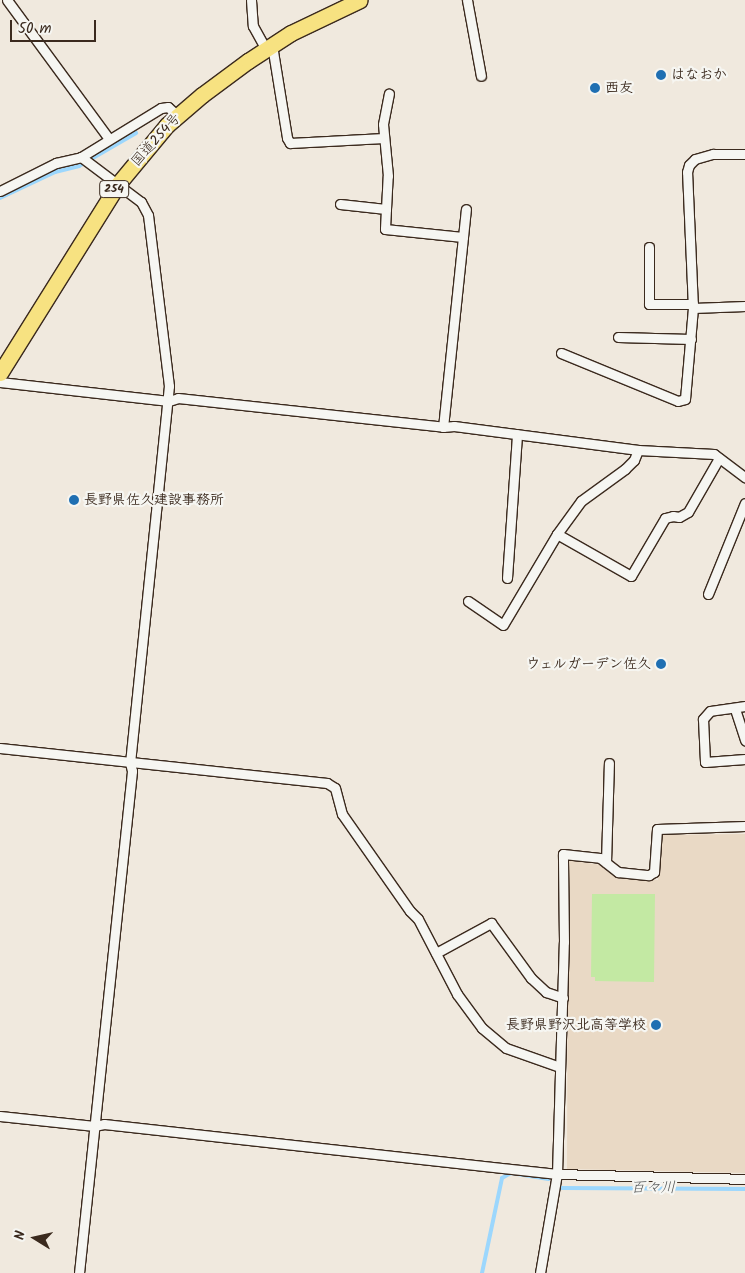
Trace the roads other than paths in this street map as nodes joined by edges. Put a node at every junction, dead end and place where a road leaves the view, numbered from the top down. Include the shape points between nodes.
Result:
1 (7, 0) edge
2 (251, 0) edge
3 (360, 0) edge
4 (467, 0) edge
5 (269, 47) junction
6 (481, 76) dead end
7 (390, 94) dead end
8 (178, 115) junction
9 (384, 138) junction
10 (109, 139) junction
11 (745, 154) edge
12 (81, 157) junction
13 (118, 184) junction
14 (0, 191) edge
15 (340, 204) dead end
16 (386, 209) junction
17 (466, 209) dead end
18 (463, 237) junction
19 (649, 247) dead end
20 (693, 306) junction
21 (745, 306) edge
22 (618, 337) dead end
23 (691, 339) junction
24 (561, 353) dead end
25 (0, 372) edge
26 (0, 382) edge
27 (169, 401) junction
28 (443, 427) junction
29 (517, 434) junction
30 (638, 450) junction
31 (719, 458) junction
32 (745, 477) edge
33 (745, 503) edge
34 (557, 534) junction
35 (507, 578) dead end
36 (708, 594) dead end
37 (468, 601) dead end
38 (745, 706) edge
39 (735, 709) junction
40 (745, 740) edge
41 (0, 748) edge
42 (745, 759) edge
43 (130, 763) junction
44 (609, 764) dead end
45 (745, 826) edge
46 (606, 862) junction
47 (436, 953) junction
48 (563, 998) junction
49 (560, 1067) junction
50 (0, 1116) edge
51 (94, 1126) junction
52 (557, 1174) junction
53 (745, 1179) edge
54 (79, 1273) edge
55 (540, 1273) edge

1 - 10 street
2 - 5 street via 253,26
3 - 5 highway, 国道254号 / 254
4 - 6 street
5 - 8 highway, 国道254号 / 254
5 - 9 street via 290,143
7 - 9 street via 383,124
8 - 10 street via 168,107 161,108
8 - 13 highway, 国道254号 / 254
9 - 16 street via 388,176
10 - 12 street
11 - 20 street via 713,154 696,159 689,165
12 - 13 street
12 - 14 street via 56,163
13 - 25 highway, 国道254号 / 254
13 - 27 street via 141,202 148,215
15 - 16 street
16 - 18 street via 385,229
17 - 18 street
18 - 28 street
19 - 20 street via 649,304
20 - 21 street
20 - 23 street
22 - 23 street
23 - 24 street via 685,399 678,401
26 - 27 street
27 - 28 street via 178,398
27 - 43 street
28 - 29 street
29 - 30 street
29 - 35 street
30 - 31 street via 714,454
30 - 34 street via 625,469 581,501
31 - 32 street
31 - 34 street via 688,512 679,517 665,518 631,576
33 - 36 street
34 - 37 street via 503,625
38 - 39 street
39 - 40 street
39 - 42 street via 710,711 703,719 705,762
41 - 43 street
43 - 47 street via 327,783 335,788 342,814 418,919
43 - 51 street via 132,771
44 - 46 street
45 - 46 street via 656,829 654,872 649,875 618,872
46 - 48 street via 600,858 563,854
47 - 48 street via 491,923 531,978 546,992
47 - 49 street via 458,994 482,1028 506,1048
48 - 49 street
49 - 52 street
50 - 51 street
51 - 52 street via 104,1124
51 - 54 street
52 - 53 street
52 - 55 street

